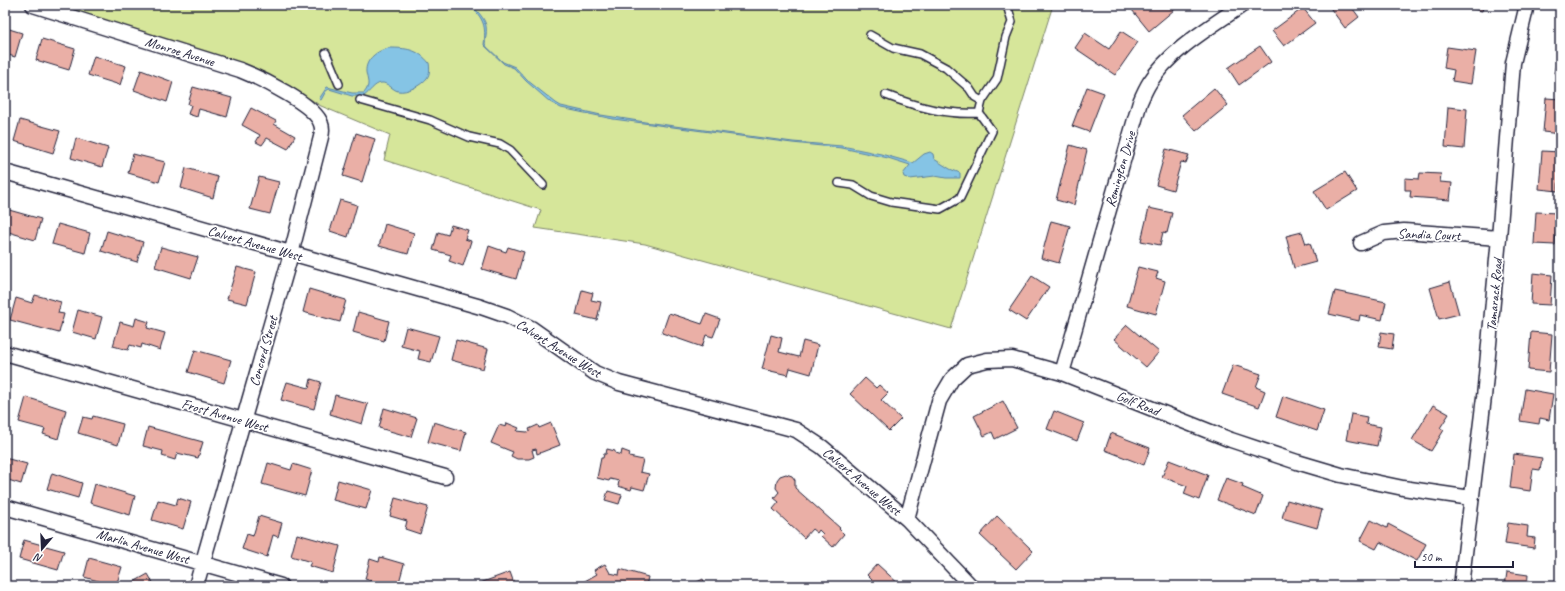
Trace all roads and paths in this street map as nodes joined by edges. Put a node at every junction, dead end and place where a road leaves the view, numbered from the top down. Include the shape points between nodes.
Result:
1 (33, 5) edge
2 (1007, 5) edge
3 (1242, 5) edge
4 (1528, 5) edge
5 (870, 35) dead end
6 (326, 53) dead end
7 (339, 84) dead end
8 (886, 95) dead end
9 (360, 100) dead end
10 (982, 101) junction
11 (979, 113) junction
12 (317, 116) joint
13 (5, 172) edge
14 (839, 183) dead end
15 (543, 185) dead end
16 (1500, 238) junction
17 (1361, 243) dead end
18 (291, 254) junction
19 (5, 353) edge
20 (1062, 373) junction
21 (243, 420) junction
22 (445, 477) dead end
23 (1471, 498) junction
24 (5, 507) edge
25 (907, 519) junction
26 (203, 563) junction
27 (196, 586) edge
28 (282, 586) edge
29 (971, 586) edge
30 (1461, 586) edge

1 - 12 street, Monroe Avenue via 240,70 307,106
2 - 10 lane via 1012,22 997,79
3 - 20 street, Remington Drive via 1184,46 1165,63 1150,82 1140,102
4 - 16 street, Tamarack Road via 1513,63
5 - 10 lane via 893,48 920,54 946,68
6 - 7 lane
8 - 11 lane via 934,111
9 - 15 lane via 430,120 469,137 500,144 510,150
10 - 11 lane
11 - 14 lane via 992,131 960,198 940,209 892,202 871,196 853,185
12 - 18 street, Concord Street via 321,124 321,137
13 - 18 street, Calvert Avenue West
16 - 17 street, Sandia Court via 1404,231 1384,233
16 - 23 street, Tamarack Road
18 - 21 street, Concord Street
18 - 25 street, Calvert Avenue West via 507,316 531,328 595,373 619,383 796,430 822,448
19 - 21 street, Frost Avenue West
20 - 23 street, Golf Road via 1231,440 1297,462 1341,475 1403,488
20 - 25 street, Golf Road via 1012,359 987,360 967,365 952,380 939,401
21 - 22 street, Frost Avenue West
21 - 26 street, Concord Street
23 - 30 street, Tamarack Road
24 - 26 street, Marlin Avenue West
25 - 29 street, Calvert Avenue West
26 - 27 street, Concord Street
26 - 28 street, Marlin Avenue West

